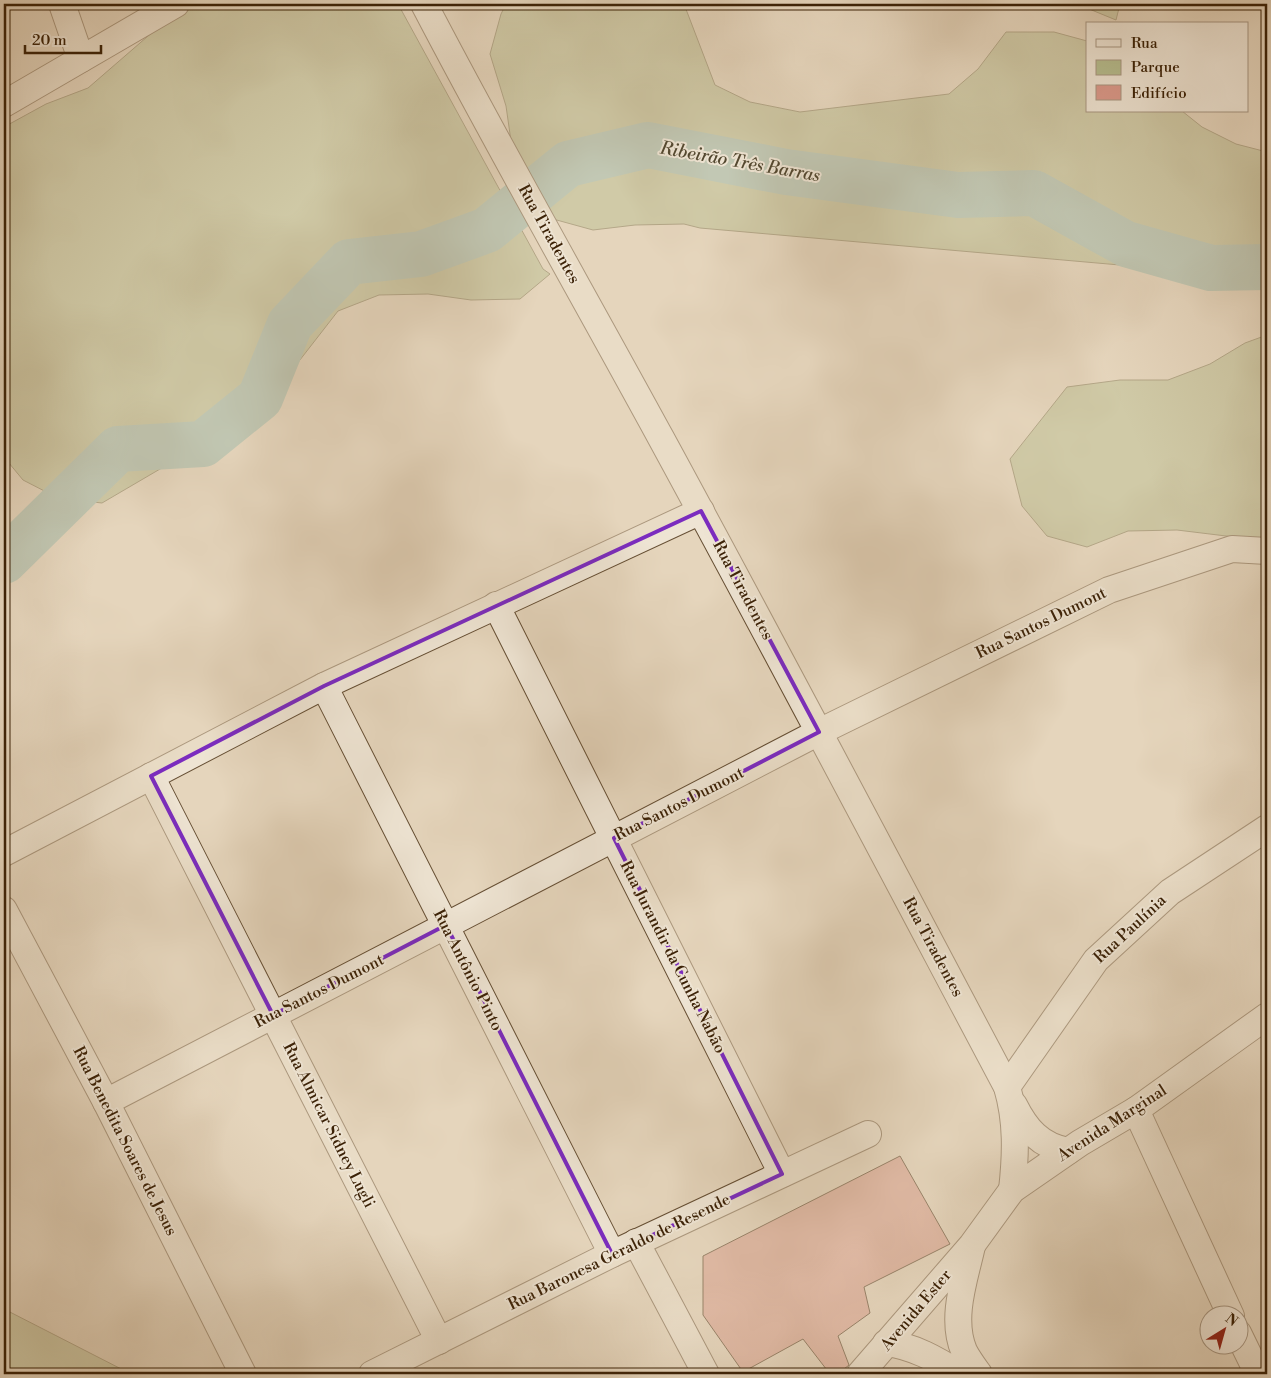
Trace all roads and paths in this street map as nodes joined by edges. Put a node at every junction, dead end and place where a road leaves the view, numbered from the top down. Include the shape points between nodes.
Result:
1 (62, 4) edge
2 (176, 4) edge
3 (424, 4) edge
4 (81, 59) junction
5 (4, 104) edge
6 (700, 511) junction
7 (1267, 551) edge
8 (496, 606) junction
9 (324, 686) junction
10 (818, 732) junction
11 (151, 776) junction
12 (1267, 828) edge
13 (614, 838) junction
14 (4, 853) edge
15 (4, 910) edge
16 (446, 925) junction
17 (273, 1015) junction
18 (1267, 1016) edge
19 (1010, 1094) junction
20 (106, 1102) junction
21 (1136, 1110) junction
22 (868, 1134) dead end
23 (1068, 1151) junction
24 (782, 1174) junction
25 (1012, 1190) junction
26 (636, 1242) junction
27 (972, 1245) junction
28 (612, 1254) junction
29 (1225, 1306) edge
30 (439, 1341) junction
31 (1248, 1354) edge
32 (881, 1357) edge
33 (945, 1370) edge
34 (1256, 1370) edge
35 (243, 1374) edge
36 (372, 1374) edge
37 (706, 1374) edge
38 (860, 1374) edge
39 (978, 1374) edge

1 - 4 street
2 - 4 street
3 - 6 street, Rua Tiradentes
4 - 5 street
6 - 8 street
6 - 10 street, Rua Tiradentes
7 - 10 street, Rua Santos Dumont via 1232,549 1109,590
8 - 9 street
8 - 13 street, Rua Jurandir da Cunha Nabão
9 - 11 street
9 - 16 street, Rua Antônio Pinto
10 - 13 street, Rua Santos Dumont
10 - 19 street, Rua Tiradentes
11 - 14 street
11 - 17 street, Rua Almicar Sidney Lugli
12 - 19 street, Rua Paulínia via 1170,892 1096,960
13 - 16 street, Rua Santos Dumont
13 - 24 street, Rua Jurandir da Cunha Nabão
15 - 20 street, Rua Benedita Soares de Jesus
16 - 17 street, Rua Santos Dumont
16 - 28 street, Rua Antônio Pinto
17 - 20 street, Rua Santos Dumont
17 - 30 street, Rua Almicar Sidney Lugli
18 - 21 street, Avenida Marginal
19 - 23 street via 1025,1126 1055,1149
19 - 25 street, Rua Tiradentes via 1017,1148
20 - 35 street, Rua Benedita Soares de Jesus
21 - 23 street, Avenida Marginal
21 - 29 street
22 - 24 street, Rua Baronesa Geraldo de Resende
23 - 25 street, Avenida Marginal
24 - 26 street, Rua Baronesa Geraldo de Resende
25 - 27 street, Avenida Marginal
26 - 28 street, Rua Baronesa Geraldo de Resende
26 - 37 street
27 - 32 street, Avenida Ester
27 - 39 street via 958,1323 964,1350
28 - 30 street, Rua Baronesa Geraldo de Resende
30 - 36 street, Rua Baronesa Geraldo de Resende
31 - 34 street
32 - 33 street via 900,1344
32 - 38 street, Avenida Ester

